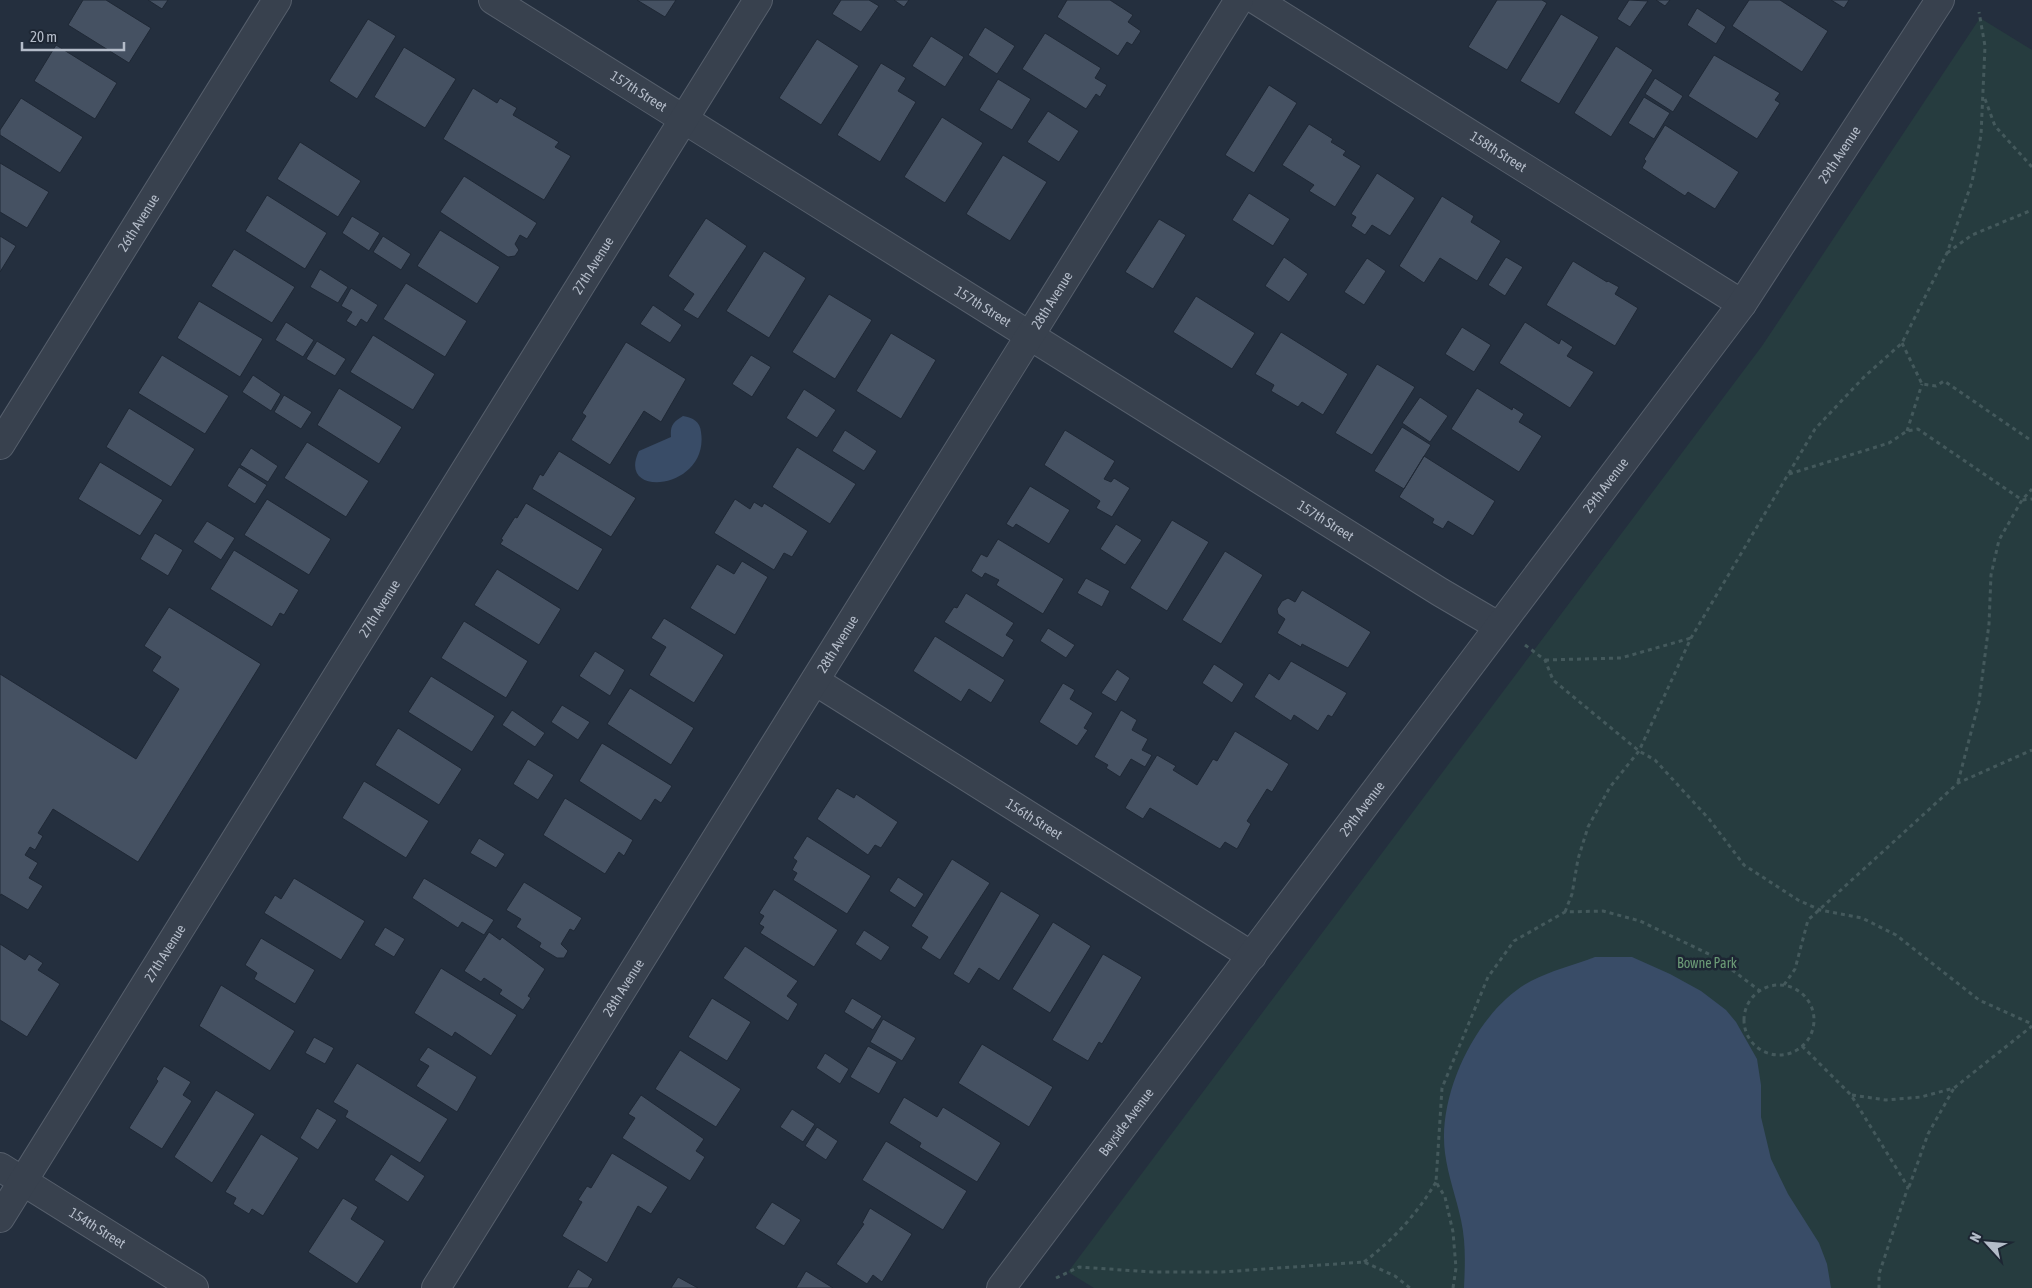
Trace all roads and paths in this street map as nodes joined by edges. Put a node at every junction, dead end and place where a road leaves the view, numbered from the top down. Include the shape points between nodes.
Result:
1 (277, 0) edge
2 (493, 0) edge
3 (758, 0) edge
4 (1239, 0) edge
5 (1256, 0) edge
6 (1940, 0) edge
7 (1979, 12) dead end
8 (1984, 96) junction
9 (684, 119) junction
10 (2032, 167) edge
11 (2032, 210) edge
12 (1947, 253) junction
13 (1742, 304) junction
14 (1030, 335) junction
15 (1902, 343) junction
16 (1922, 384) junction
17 (1907, 431) junction
18 (2032, 441) edge
19 (0, 444) edge
20 (1788, 474) junction
21 (2032, 489) edge
22 (2032, 499) edge
23 (2022, 500) junction
24 (1498, 626) junction
25 (1691, 638) junction
26 (1545, 660) junction
27 (815, 681) junction
28 (2032, 750) edge
29 (1639, 751) junction
30 (1958, 783) junction
31 (1820, 910) junction
32 (1565, 912) junction
33 (1252, 956) junction
34 (1784, 985) junction
35 (1760, 991) junction
36 (2032, 1025) edge
37 (1802, 1046) junction
38 (1954, 1088) junction
39 (1851, 1094) junction
40 (11, 1174) edge
41 (1436, 1182) junction
42 (1908, 1187) junction
43 (0, 1218) edge
44 (1364, 1262) junction
45 (1056, 1278) dead end
46 (1005, 1286) edge
47 (194, 1288) edge
48 (436, 1288) edge
49 (1410, 1288) edge
50 (1453, 1288) edge
51 (1879, 1288) edge

1 - 19 street, 26th Avenue
2 - 9 street, 157th Street
3 - 9 street, 27th Avenue
4 - 14 street, 28th Avenue
5 - 13 street, 158th Street
6 - 13 street, 29th Avenue
7 - 8 path via 1985,46
8 - 10 path via 1995,126
8 - 12 path via 1972,182
9 - 14 street, 157th Street
9 - 40 street, 27th Avenue
11 - 12 path via 1972,235
12 - 15 path
13 - 24 street, 29th Avenue
14 - 24 street, 157th Street
14 - 27 street, 28th Avenue
15 - 16 path
15 - 20 path via 1864,377 1815,429
16 - 17 path
16 - 18 path via 1936,386 1944,381
17 - 20 path via 1889,443
17 - 23 path via 1918,429
20 - 25 path
21 - 23 path
22 - 23 path
23 - 30 path via 1999,540 1991,575 1989,624 1979,702
24 - 26 path
24 - 33 street, 29th Avenue
25 - 26 path via 1621,658
25 - 29 path
26 - 29 path via 1552,680
27 - 33 street, 156th Street
27 - 48 street, 28th Avenue
28 - 30 path
29 - 31 path via 1655,760 1710,819 1744,865 1798,900
29 - 32 path via 1610,786 1588,827
30 - 31 path
31 - 34 path via 1808,920 1795,968
31 - 36 path via 1862,918 1896,935 1979,1000
32 - 35 path via 1603,912 1640,921 1715,957
32 - 41 path via 1514,941 1488,977 1442,1088
33 - 46 street, Bayside Avenue
34 - 35 path
34 - 37 path via 1803,994 1810,1004 1813,1015 1810,1037
35 - 37 path via 1752,998 1743,1020 1751,1041 1770,1054 1781,1055
36 - 38 path
37 - 39 path
38 - 39 path via 1920,1097 1886,1100
38 - 42 path via 1928,1134
39 - 42 path
40 - 43 street, 27th Avenue
40 - 47 street, 154th Street
41 - 44 path via 1411,1219 1391,1241
41 - 50 path via 1445,1197 1453,1232 1456,1268
42 - 51 path via 1880,1274
44 - 45 path via 1222,1272 1079,1267
44 - 49 path via 1395,1276

